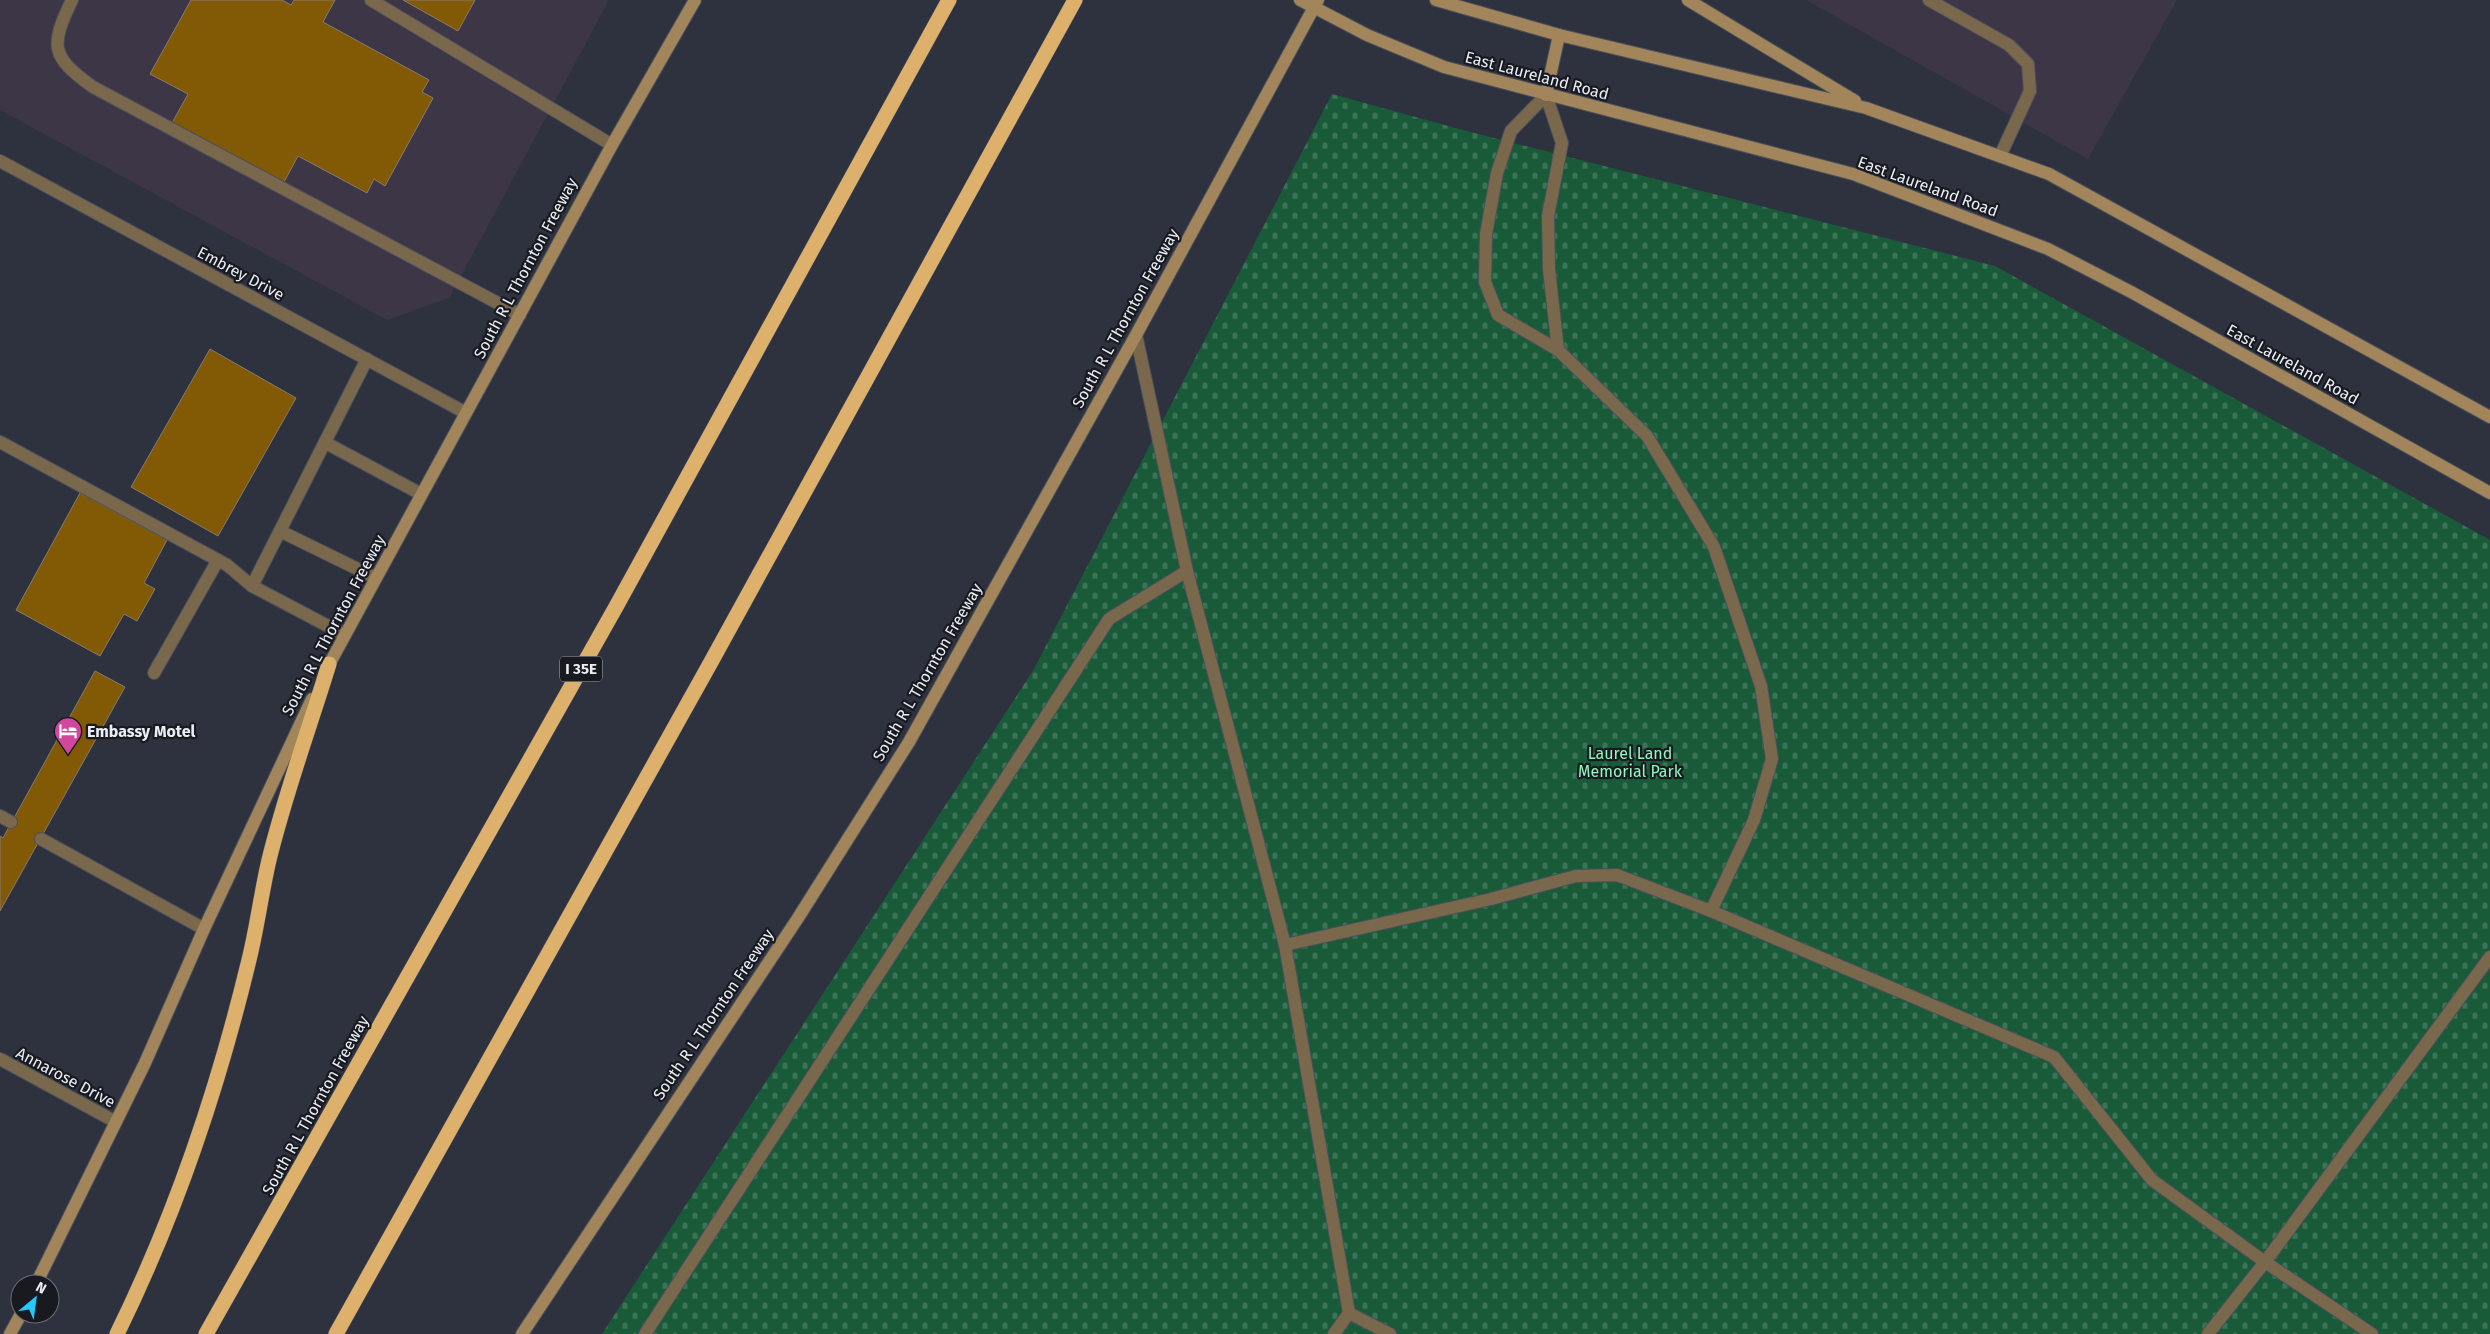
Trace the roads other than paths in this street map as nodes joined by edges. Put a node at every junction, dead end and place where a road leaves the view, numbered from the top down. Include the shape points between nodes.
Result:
1 (72, 0) edge
2 (371, 0) edge
3 (695, 0) edge
4 (949, 0) edge
5 (1075, 0) edge
6 (1300, 0) edge
7 (1436, 0) edge
8 (1688, 0) edge
9 (1929, 0) edge
10 (1316, 4) edge
11 (1559, 35) junction
12 (1546, 95) junction
13 (1866, 108) junction
14 (612, 146) junction
15 (2000, 156) junction
16 (0, 161) edge
17 (520, 315) junction
18 (1136, 335) junction
19 (1558, 350) junction
20 (367, 359) junction
21 (466, 413) junction
22 (2490, 417) edge
23 (0, 442) edge
24 (326, 443) junction
25 (2490, 492) edge
26 (421, 494) junction
27 (280, 531) junction
28 (218, 560) junction
29 (1187, 571) junction
30 (376, 578) junction
31 (252, 586) junction
32 (345, 635) junction
33 (329, 664) junction
34 (154, 673) dead end
35 (41, 839) dead end
36 (1711, 911) junction
37 (204, 929) junction
38 (1286, 945) junction
39 (2490, 957) edge
40 (0, 1059) edge
41 (116, 1122) junction
42 (2265, 1262) junction
43 (41, 1274) edge
44 (1349, 1313) junction
45 (117, 1334) edge
46 (206, 1334) edge
47 (336, 1334) edge
48 (522, 1334) edge
49 (645, 1334) edge
50 (1334, 1334) edge
51 (1390, 1334) edge
52 (2208, 1334) edge
53 (2372, 1334) edge

1 - 17 street via 57,37 58,54 70,70 92,86
2 - 14 street
3 - 14 main road, South R L Thornton Freeway
4 - 46 highway, South R L Thornton Freeway / I 35E via 617,605
5 - 47 highway
6 - 10 main road, East Laureland Road
7 - 11 main road
8 - 13 main road
9 - 15 street via 2009,45 2028,64 2030,91
10 - 12 main road, East Laureland Road via 1367,35 1444,67
10 - 18 main road, South R L Thornton Freeway
11 - 12 main road
11 - 13 main road
12 - 19 street via 1562,143 1548,216 1549,269
12 - 19 street via 1511,131 1497,173 1486,234 1485,282 1498,315
12 - 25 main road, East Laureland Road via 1853,174 2048,249
13 - 15 main road
14 - 17 main road, South R L Thornton Freeway
15 - 22 main road via 2049,174
16 - 20 street, Embrey Drive
17 - 21 main road, South R L Thornton Freeway
18 - 29 street
18 - 48 main road, South R L Thornton Freeway via 909,742 798,918
19 - 36 street via 1646,436 1714,547 1760,686 1772,759 1754,820
20 - 21 street, Embrey Drive
20 - 24 street
21 - 26 main road, South R L Thornton Freeway
23 - 28 street
24 - 26 street
24 - 27 street
26 - 30 main road, South R L Thornton Freeway
27 - 30 street
27 - 31 street
28 - 31 street
28 - 34 street
29 - 38 street
29 - 49 street via 1109,619
30 - 32 main road, South R L Thornton Freeway
31 - 32 street
32 - 33 main road, South R L Thornton Freeway
33 - 37 main road, South R L Thornton Freeway
33 - 45 highway via 269,859 249,962 216,1086 177,1200
35 - 37 street
36 - 38 street via 1617,875 1576,876 1491,899
36 - 42 street via 2054,1057 2152,1180
37 - 41 main road, South R L Thornton Freeway
38 - 44 street
39 - 42 street
40 - 41 street, Annarose Drive
41 - 43 main road, South R L Thornton Freeway
42 - 52 street
42 - 53 street
44 - 50 street
44 - 51 street

